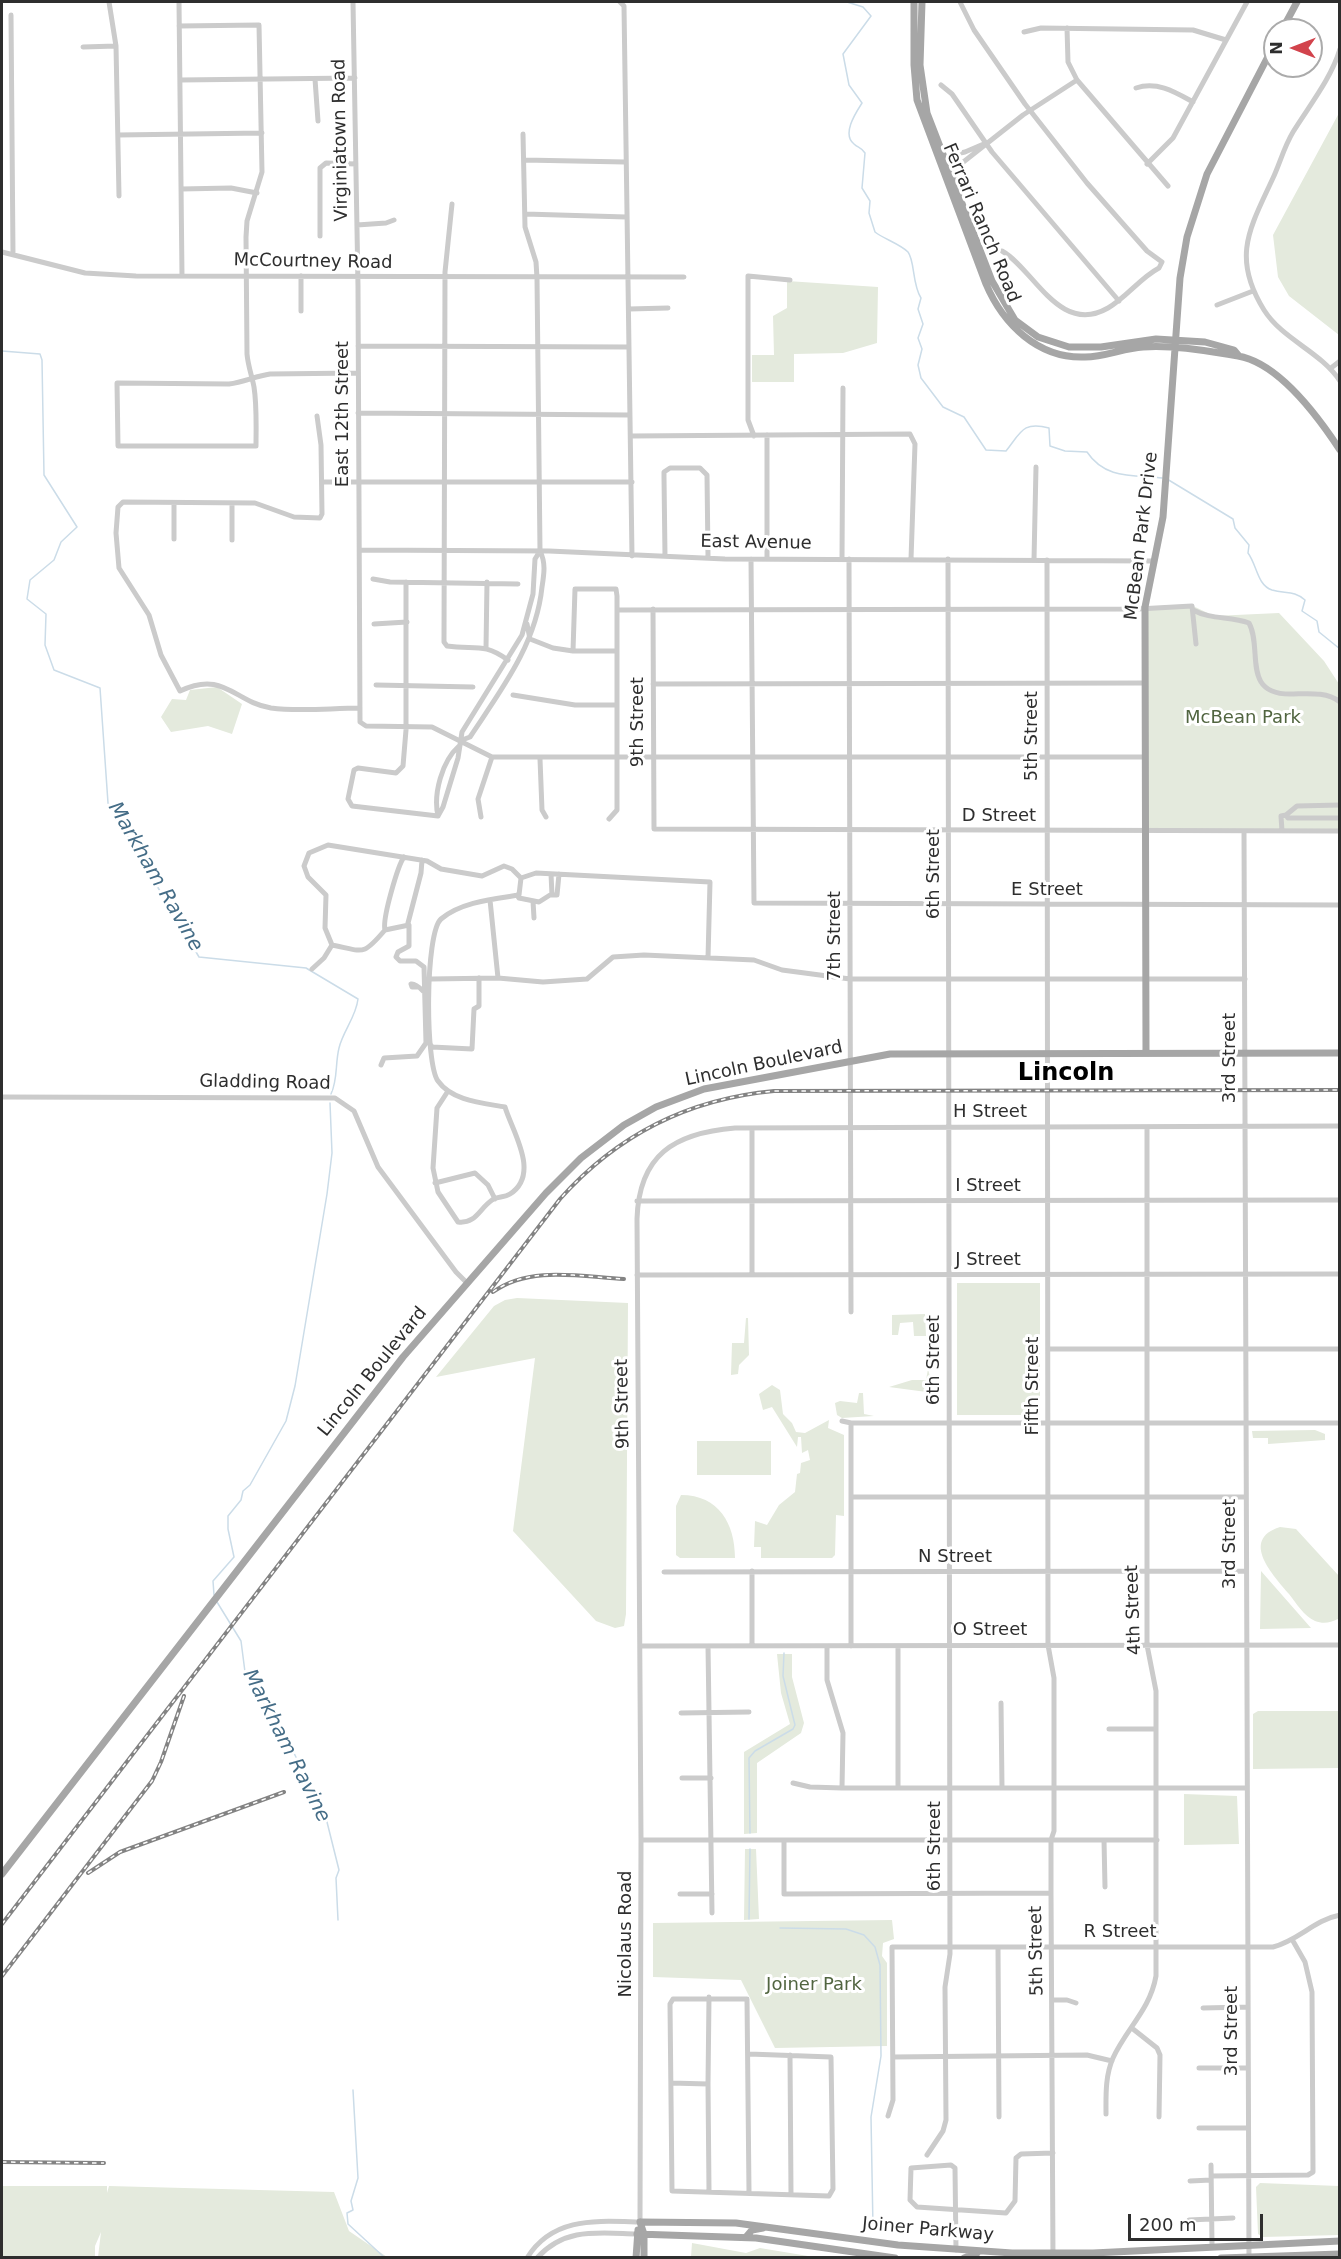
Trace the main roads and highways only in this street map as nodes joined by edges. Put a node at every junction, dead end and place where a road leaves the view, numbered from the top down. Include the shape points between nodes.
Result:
1 (914, 2) edge
2 (922, 2) edge
3 (1297, 2) edge
4 (1288, 18) edge
5 (1263, 65) edge
6 (943, 165) junction
7 (957, 167) road end
8 (971, 228) junction
9 (1176, 344) junction
10 (1340, 450) edge
11 (1146, 1053) junction
12 (1340, 1053) edge
13 (2, 1874) edge
14 (640, 2222) joint
15 (748, 2224) junction
16 (772, 2226) junction
17 (640, 2234) junction
18 (721, 2235) junction
19 (746, 2237) junction
20 (1340, 2241) edge
21 (1161, 2248) junction
22 (956, 2250) junction
23 (986, 2252) junction
24 (1340, 2252) edge
25 (1053, 2255) edge
26 (1249, 2257) edge
27 (636, 2258) edge
28 (644, 2258) edge
29 (896, 2258) edge
30 (952, 2258) edge
31 (964, 2258) edge
32 (1160, 2258) edge
33 (1221, 2258) edge

1 - 6 main road, Ferrari Ranch Road via 917,100
2 - 6 main road, Ferrari Ranch Road via 921,84
3 - 4 main road
5 - 9 main road, McBean Park Drive via 1201,190 1185,251
6 - 8 main road, Ferrari Ranch Road
6 - 9 main road, Ferrari Ranch Road via 992,298 1021,334 1049,351 1083,358
7 - 8 main road via 955,176
8 - 9 main road, Ferrari Ranch Road via 1005,306 1015,320 1038,337 1083,349 1140,340
9 - 10 main road, Ferrari Ranch Road via 1239,356 1265,369 1290,387
9 - 11 main road, McBean Park Drive via 1165,499 1145,608
11 - 12 main road, Lincoln Boulevard
11 - 13 main road, Lincoln Boulevard via 890,1054 721,1084 641,1115 581,1158 466,1282 403,1357
14 - 15 main road, Joiner Parkway
14 - 17 main road, Nicolaus Road
15 - 16 main road, Joiner Parkway
15 - 18 main road via 740,2231
16 - 19 main road via 752,2230
16 - 22 main road, Joiner Parkway
17 - 18 main road, Joiner Parkway
17 - 27 main road, Nicolaus Road
17 - 28 main road, Nicolaus Road
18 - 19 main road, Joiner Parkway
19 - 29 main road, Joiner Parkway
20 - 21 main road, Joiner Parkway
21 - 25 main road, Joiner Parkway
21 - 32 main road
22 - 23 main road, Joiner Parkway
22 - 30 main road
23 - 25 main road, Joiner Parkway
23 - 31 main road
24 - 26 main road
26 - 33 main road

